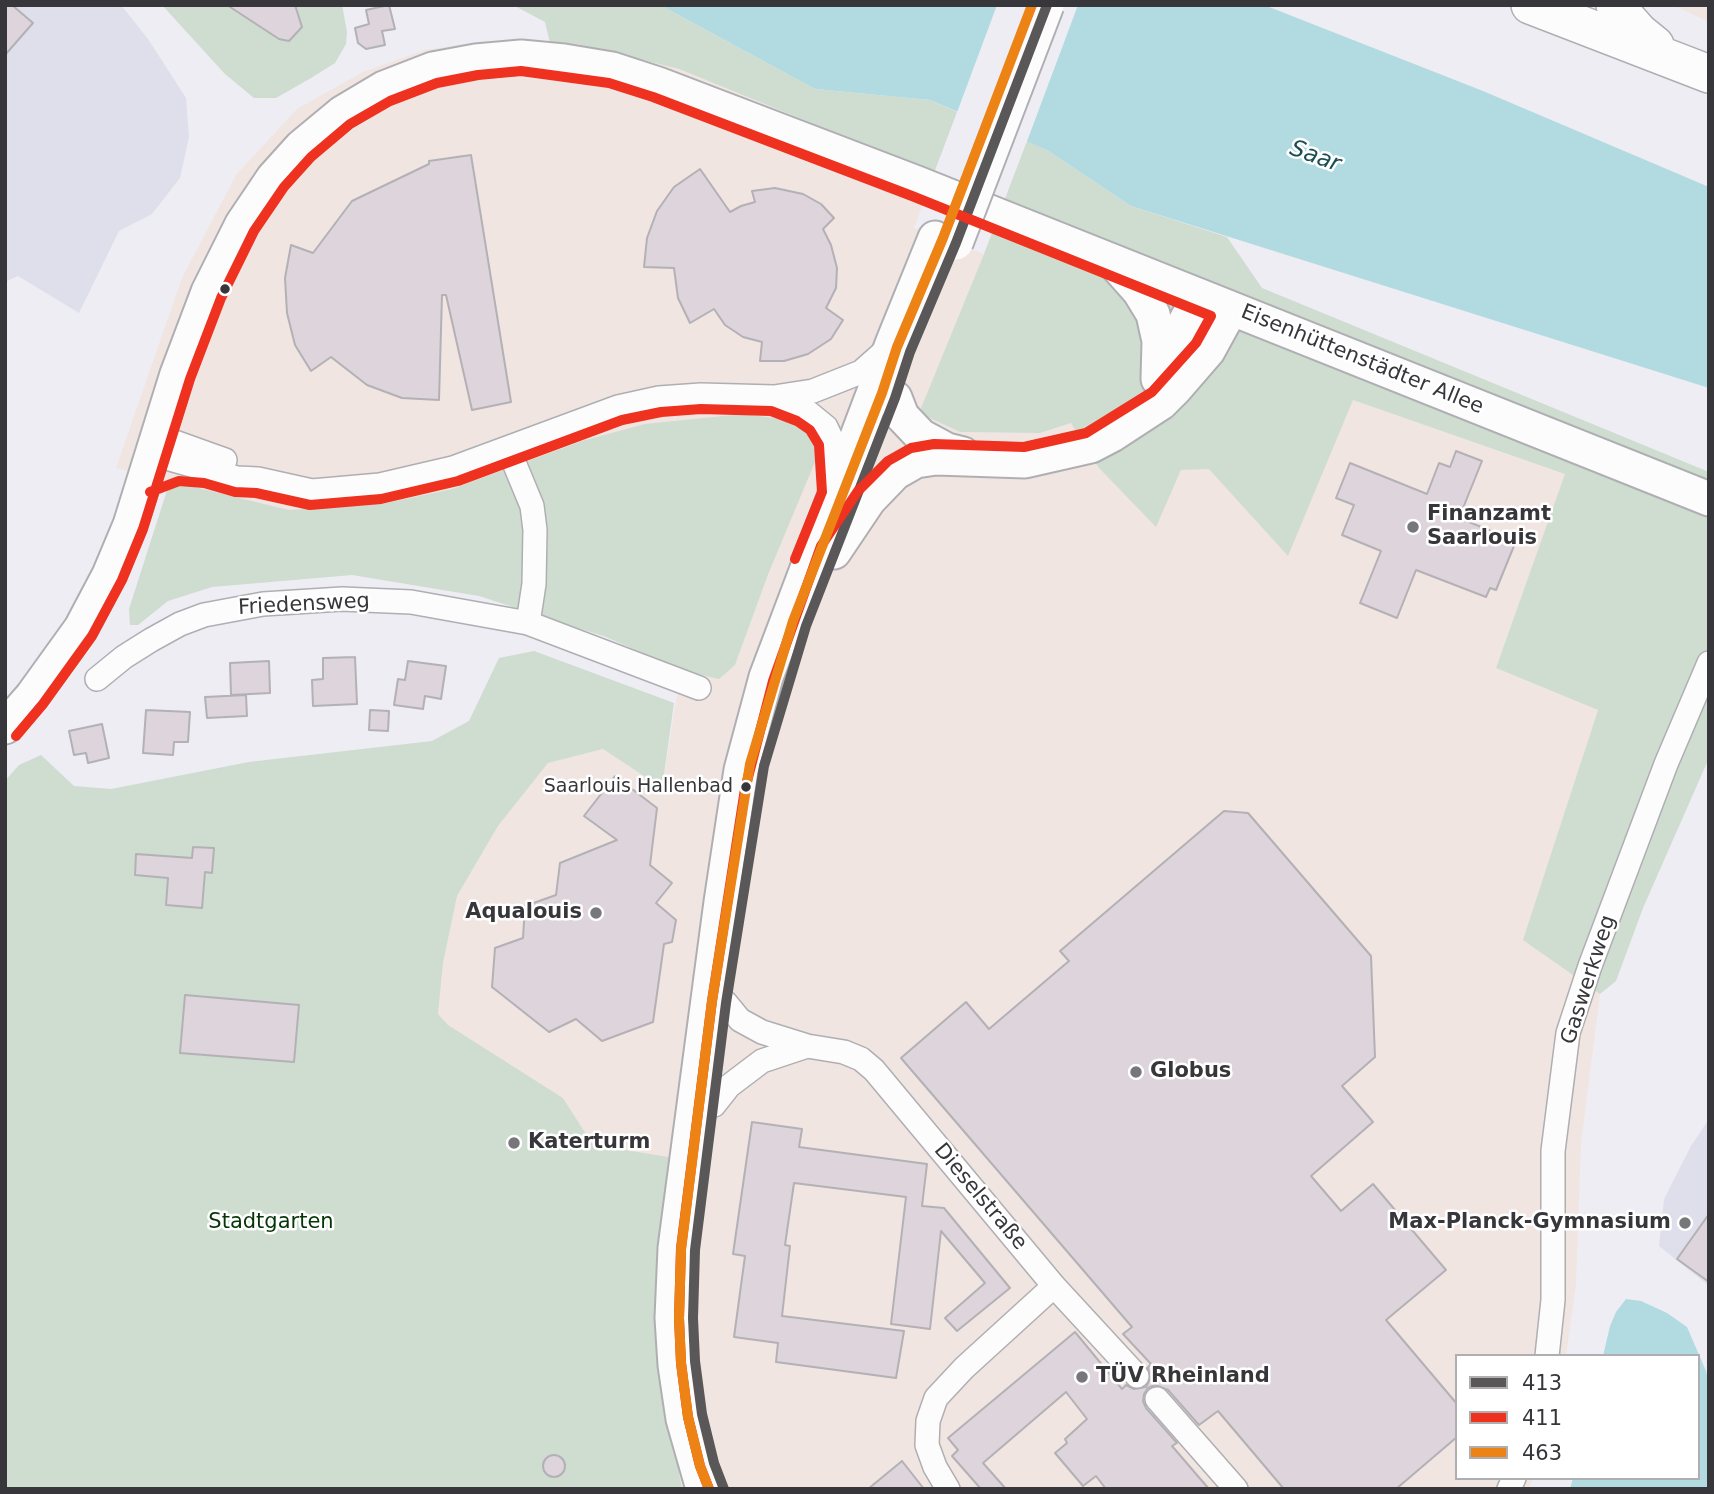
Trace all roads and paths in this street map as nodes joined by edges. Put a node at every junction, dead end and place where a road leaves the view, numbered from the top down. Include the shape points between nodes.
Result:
1 (1025, 5) edge
2 (1047, 5) edge
3 (1615, 5) edge
4 (1544, 8) edge
5 (1675, 60) junction
6 (1709, 74) edge
7 (946, 241) junction
8 (1114, 262) junction
9 (1199, 296) junction
10 (1231, 309) junction
11 (892, 344) junction
12 (1158, 379) junction
13 (774, 397) junction
14 (895, 398) junction
15 (1147, 411) junction
16 (508, 448) junction
17 (151, 456) junction
18 (986, 459) junction
19 (258, 479) junction
20 (836, 494) junction
21 (1706, 502) edge
22 (834, 552) junction
23 (528, 623) junction
24 (1709, 663) edge
25 (97, 679) dead end
26 (699, 688) dead end
27 (5, 726) edge
28 (726, 1003) junction
29 (807, 1046) junction
30 (714, 1105) junction
31 (1054, 1286) junction
32 (1547, 1354) edge
33 (1137, 1376) dead end
34 (1157, 1399) dead end
35 (703, 1489) edge
36 (724, 1489) edge
37 (948, 1489) edge
38 (1236, 1489) edge

1 - 7 street
2 - 7 street, bridge
3 - 5 main road via 1639,33
4 - 5 main road
5 - 6 main road
7 - 11 street
7 - 14 street
8 - 9 street, Eisenhüttenstädter Allee
8 - 12 street via 1153,314 1159,341
8 - 17 street, Eisenhüttenstädter Allee via 612,69 520,57 433,69 384,88 352,107 301,148 273,178 242,224 208,292
9 - 10 street, Eisenhüttenstädter Allee
9 - 12 street
10 - 15 street via 1208,351 1161,403
10 - 21 street, Eisenhüttenstädter Allee
11 - 13 street via 861,372 837,383
11 - 20 street
12 - 15 street
13 - 16 street via 659,398
13 - 20 street via 804,409 826,427 833,442
14 - 18 street via 902,415 921,436 947,450
14 - 22 street
15 - 18 street via 1091,446 1025,461
16 - 19 street via 453,468 380,485 312,491
16 - 23 street via 532,506 535,530
17 - 19 street
17 - 19 street via 241,466
17 - 27 street, Eisenhüttenstädter Allee via 110,575 81,628 33,696
18 - 22 street via 916,461 895,473 869,499
20 - 35 street via 752,723 731,831 674,1248 671,1318 683,1419
22 - 28 street via 790,674 764,766
23 - 25 street, Friedensweg via 411,602 342,599 263,604 180,624
23 - 26 street, Friedensweg
24 - 32 street, Gaswerkweg via 1662,776 1568,1033 1553,1151 1553,1300
28 - 29 street, Dieselstraße via 740,1020 762,1032
28 - 30 street
29 - 30 street, Dieselstraße via 762,1061 729,1086
29 - 31 street, Dieselstraße via 844,1052 874,1070
30 - 36 street via 695,1250 692,1318 702,1414
31 - 33 street, Dieselstraße
31 - 37 street via 936,1398 928,1421 927,1445
34 - 38 street

